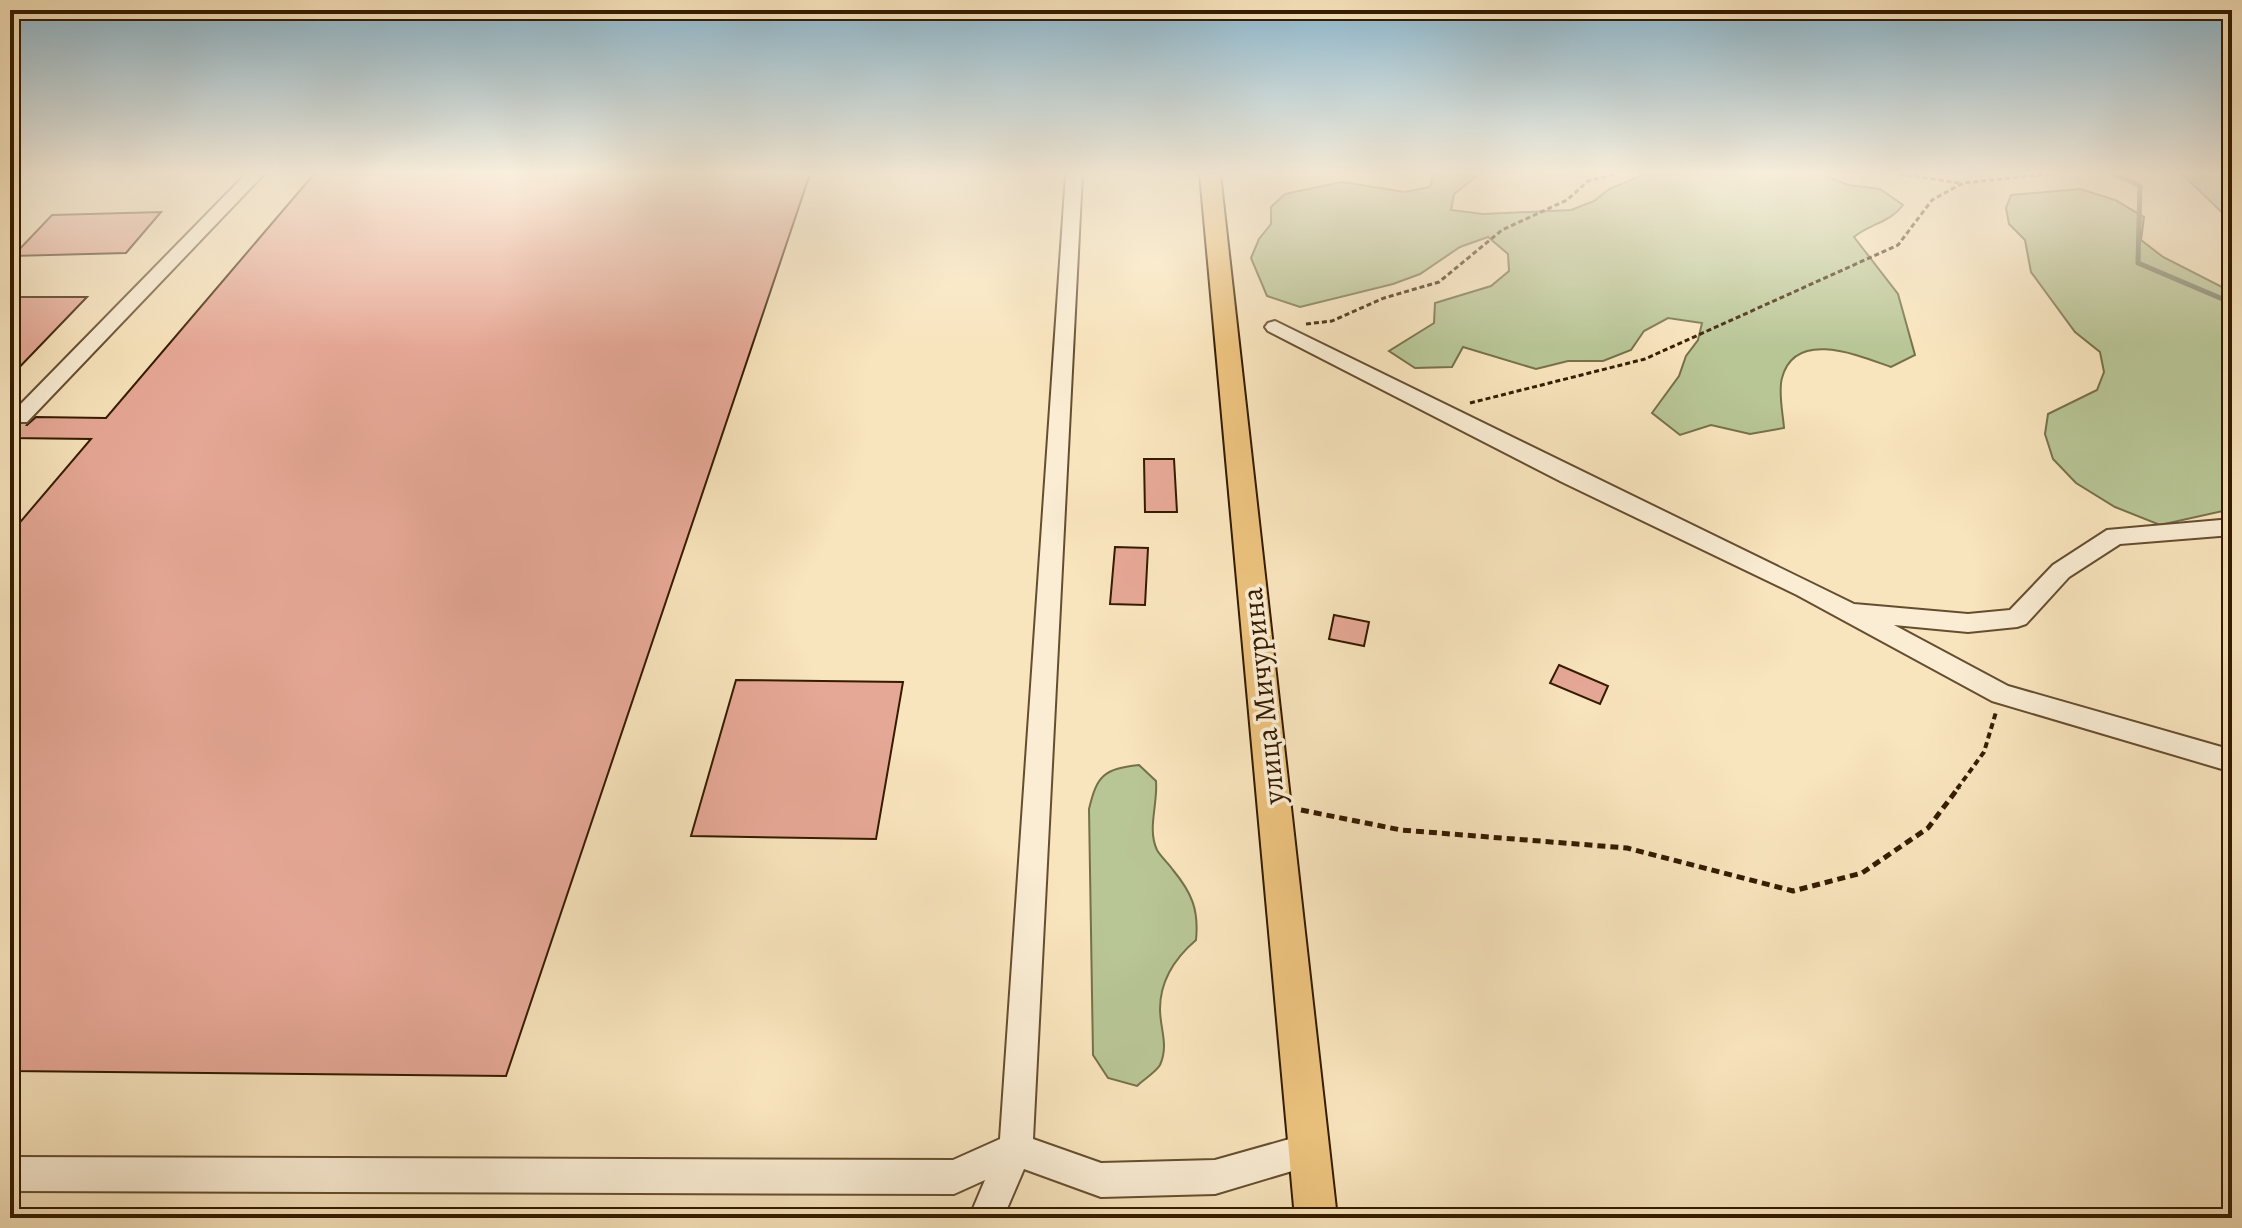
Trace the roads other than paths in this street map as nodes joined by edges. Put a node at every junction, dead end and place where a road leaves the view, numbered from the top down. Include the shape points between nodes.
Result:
1 (200, 231) edge
2 (1071, 231) edge
3 (1216, 231) edge
4 (1275, 327) road end
5 (20, 417) tunnel mouth
6 (2232, 527) edge
7 (1845, 612) junction
8 (2232, 761) edge
9 (1016, 1149) junction
10 (1307, 1151) junction
11 (10, 1174) edge
12 (986, 1218) edge
13 (1316, 1218) edge

1 - 5 lane
2 - 9 lane
3 - 10 main road, улица Мичурина
4 - 7 lane
6 - 7 lane via 2115,536 2061,571 2017,618 1968,623
7 - 8 lane via 2001,694
9 - 10 lane via 1101,1180 1215,1177
9 - 11 lane via 954,1177
9 - 12 lane
10 - 13 main road, улица Мичурина

